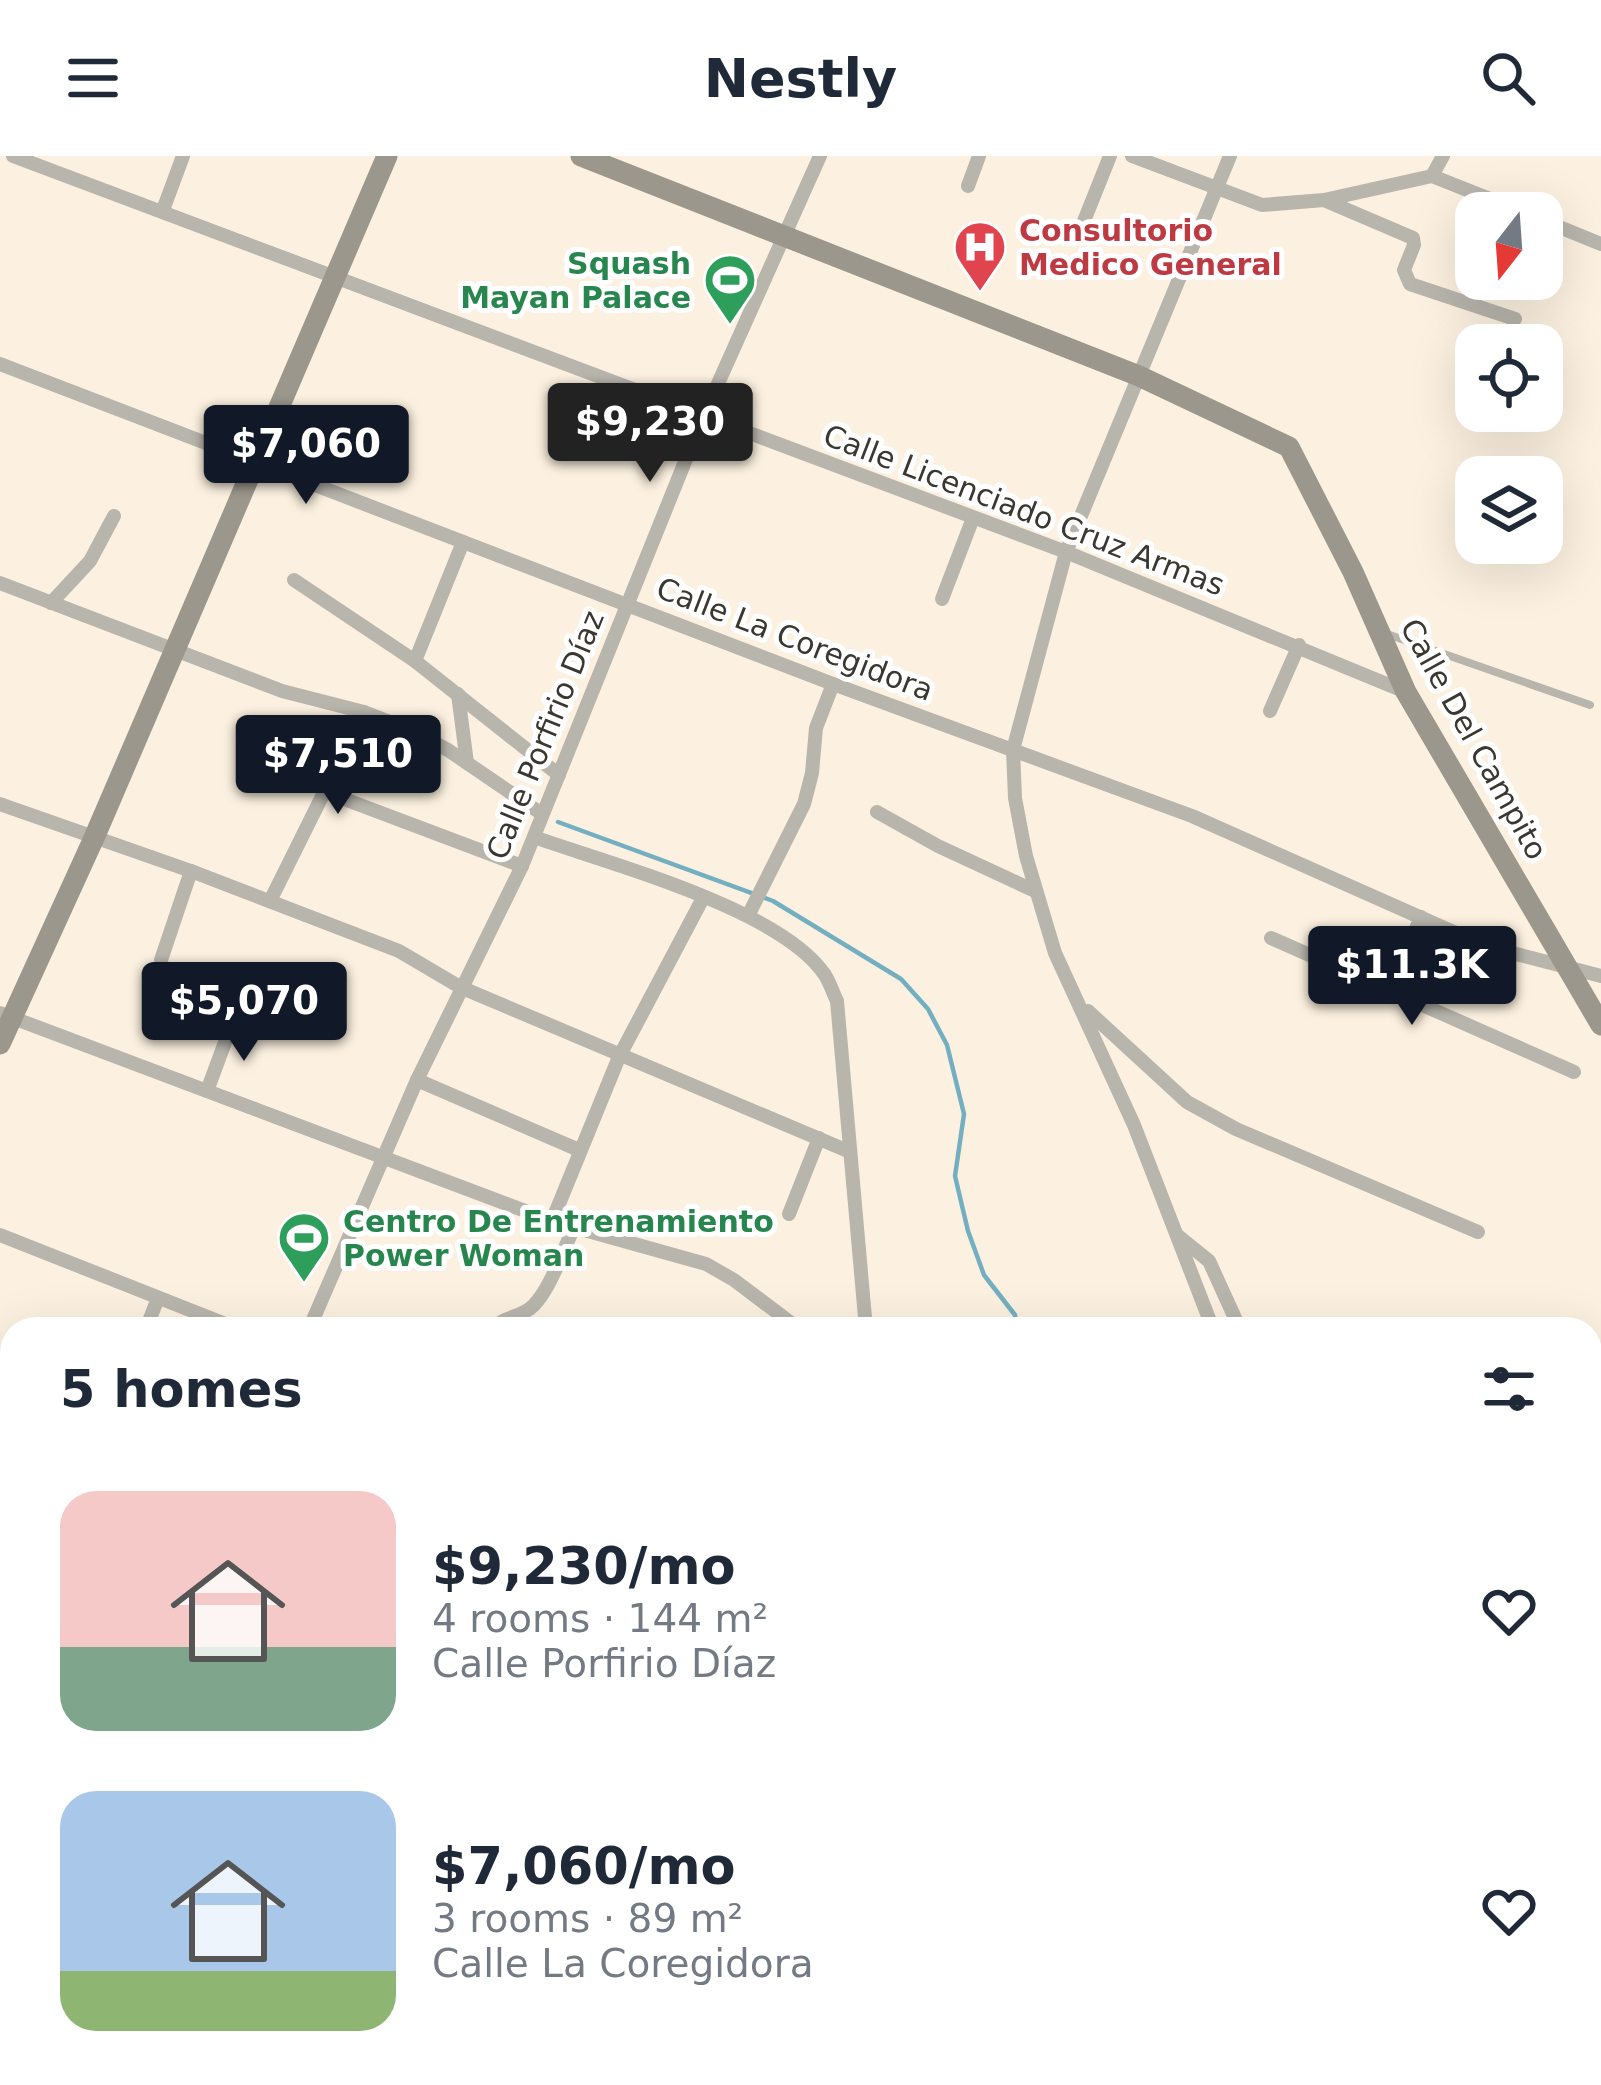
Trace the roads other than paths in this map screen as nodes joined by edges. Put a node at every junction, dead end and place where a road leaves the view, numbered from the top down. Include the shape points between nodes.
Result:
1 (14, 156) edge
2 (183, 156) edge
3 (387, 156) edge
4 (580, 156) edge
5 (820, 156) edge
6 (979, 156) edge
7 (1110, 156) edge
8 (1132, 156) edge
9 (1229, 156) edge
10 (1443, 156) edge
11 (1432, 176) junction
12 (968, 186) dead end
13 (1214, 190) junction
14 (1472, 192) edge
15 (1324, 200) junction
16 (163, 210) junction
17 (1082, 226) dead end
18 (1563, 229) edge
19 (784, 235) junction
20 (1601, 244) edge
21 (335, 276) junction
22 (1515, 320) dead end
23 (0, 364) edge
24 (1138, 376) junction
25 (704, 417) junction
26 (256, 460) junction
27 (114, 517) dead end
28 (973, 518) junction
29 (463, 542) junction
30 (1066, 552) junction
31 (294, 580) dead end
32 (0, 583) edge
33 (942, 599) dead end
34 (51, 603) junction
35 (628, 604) junction
36 (1380, 632) junction
37 (1299, 645) junction
38 (173, 650) junction
39 (415, 661) junction
40 (833, 684) junction
41 (1406, 692) junction
42 (458, 694) junction
43 (1590, 705) dead end
44 (1270, 710) dead end
45 (364, 712) junction
46 (1013, 750) junction
47 (467, 763) junction
48 (559, 775) junction
49 (322, 791) junction
50 (0, 804) edge
51 (878, 812) dead end
52 (542, 814) junction
53 (534, 837) junction
54 (94, 838) junction
55 (522, 866) junction
56 (191, 871) junction
57 (1035, 891) junction
58 (703, 898) junction
59 (270, 901) junction
60 (752, 908) junction
61 (1421, 917) junction
62 (1270, 938) dead end
63 (161, 960) dead end
64 (1568, 968) junction
65 (1601, 976) edge
66 (460, 987) junction
67 (1390, 991) junction
68 (1080, 1003) junction
69 (6, 1016) edge
70 (235, 1018) dead end
71 (1601, 1025) edge
72 (0, 1044) edge
73 (619, 1057) junction
74 (1574, 1072) dead end
75 (416, 1080) junction
76 (206, 1091) junction
77 (820, 1138) junction
78 (579, 1150) junction
79 (848, 1151) junction
80 (382, 1158) junction
81 (789, 1214) dead end
82 (552, 1221) junction
83 (574, 1228) junction
84 (1478, 1232) dead end
85 (0, 1235) edge
86 (1178, 1236) junction
87 (158, 1298) junction
88 (151, 1317) edge
89 (207, 1317) edge
90 (314, 1317) edge
91 (507, 1317) edge
92 (783, 1317) edge
93 (865, 1317) edge
94 (1208, 1317) edge
95 (1234, 1317) edge

1 - 16 street, Calle Licenciado Cruz Armas
2 - 16 street
3 - 21 street
4 - 19 street, Calle Del Campito
5 - 19 street, Calle Porfirio Díaz
6 - 12 street
7 - 17 street
8 - 13 street
9 - 13 street
10 - 11 street
11 - 14 street
11 - 15 street
13 - 15 street via 1262,205
13 - 24 street
15 - 22 street via 1413,238 1404,270 1410,284
16 - 21 street, Calle Licenciado Cruz Armas
18 - 20 street
19 - 24 street, Calle Del Campito
19 - 25 street, Calle Porfirio Díaz
21 - 25 street, Calle Licenciado Cruz Armas
21 - 26 street
23 - 26 street, Calle La Coregidora
24 - 30 street
24 - 36 street, Calle Del Campito via 1292,452
25 - 28 street, Calle Licenciado Cruz Armas
25 - 35 street, Calle Porfirio Díaz
26 - 29 street, Calle La Coregidora
26 - 38 street
27 - 34 street via 90,561
28 - 30 street, Calle Licenciado Cruz Armas
28 - 33 street
29 - 35 street, Calle La Coregidora
29 - 39 street
30 - 37 street, Calle Licenciado Cruz Armas
30 - 46 street
31 - 39 street
32 - 34 street
34 - 38 street
35 - 40 street, Calle La Coregidora
35 - 48 street, Calle Porfirio Díaz
36 - 41 street, Calle Del Campito
36 - 43 lane
37 - 41 street, Calle Licenciado Cruz Armas
37 - 44 street
38 - 45 street
38 - 54 street
39 - 42 street
40 - 46 street, Calle La Coregidora
40 - 60 street via 816,728 810,789
41 - 64 street, Calle Del Campito
42 - 47 street
42 - 48 street
45 - 47 street
45 - 49 street
46 - 57 street
46 - 61 street, Calle La Coregidora via 1192,816
47 - 52 street
48 - 52 street, Calle Porfirio Díaz
49 - 55 street
49 - 59 street
50 - 54 street
51 - 57 street
52 - 53 street, Calle Porfirio Díaz
53 - 55 street, Calle Porfirio Díaz
53 - 58 street
54 - 56 street
54 - 69 street
55 - 66 street, Calle Porfirio Díaz
56 - 59 street
56 - 63 street
57 - 68 street
58 - 60 street
58 - 73 street
59 - 66 street via 399,951
60 - 79 street via 825,974 837,1001
61 - 64 street, Calle La Coregidora via 1484,946
61 - 67 street
62 - 67 street
64 - 65 street, Calle La Coregidora
64 - 71 street, Calle Del Campito
66 - 73 street
66 - 75 street, Calle Porfirio Díaz
67 - 74 street
68 - 84 street via 1187,1102
68 - 86 street
69 - 72 street
69 - 76 street
70 - 76 street
73 - 77 street
73 - 78 street
75 - 78 street
75 - 80 street, Calle Porfirio Díaz
76 - 80 street
77 - 79 street
77 - 81 street
78 - 82 street
79 - 93 street
80 - 82 street
80 - 90 street, Calle Porfirio Díaz
82 - 83 street
83 - 91 street via 536,1304
83 - 92 street via 706,1264
85 - 87 street
86 - 94 street
86 - 95 street via 1209,1262
87 - 88 street
87 - 89 street

